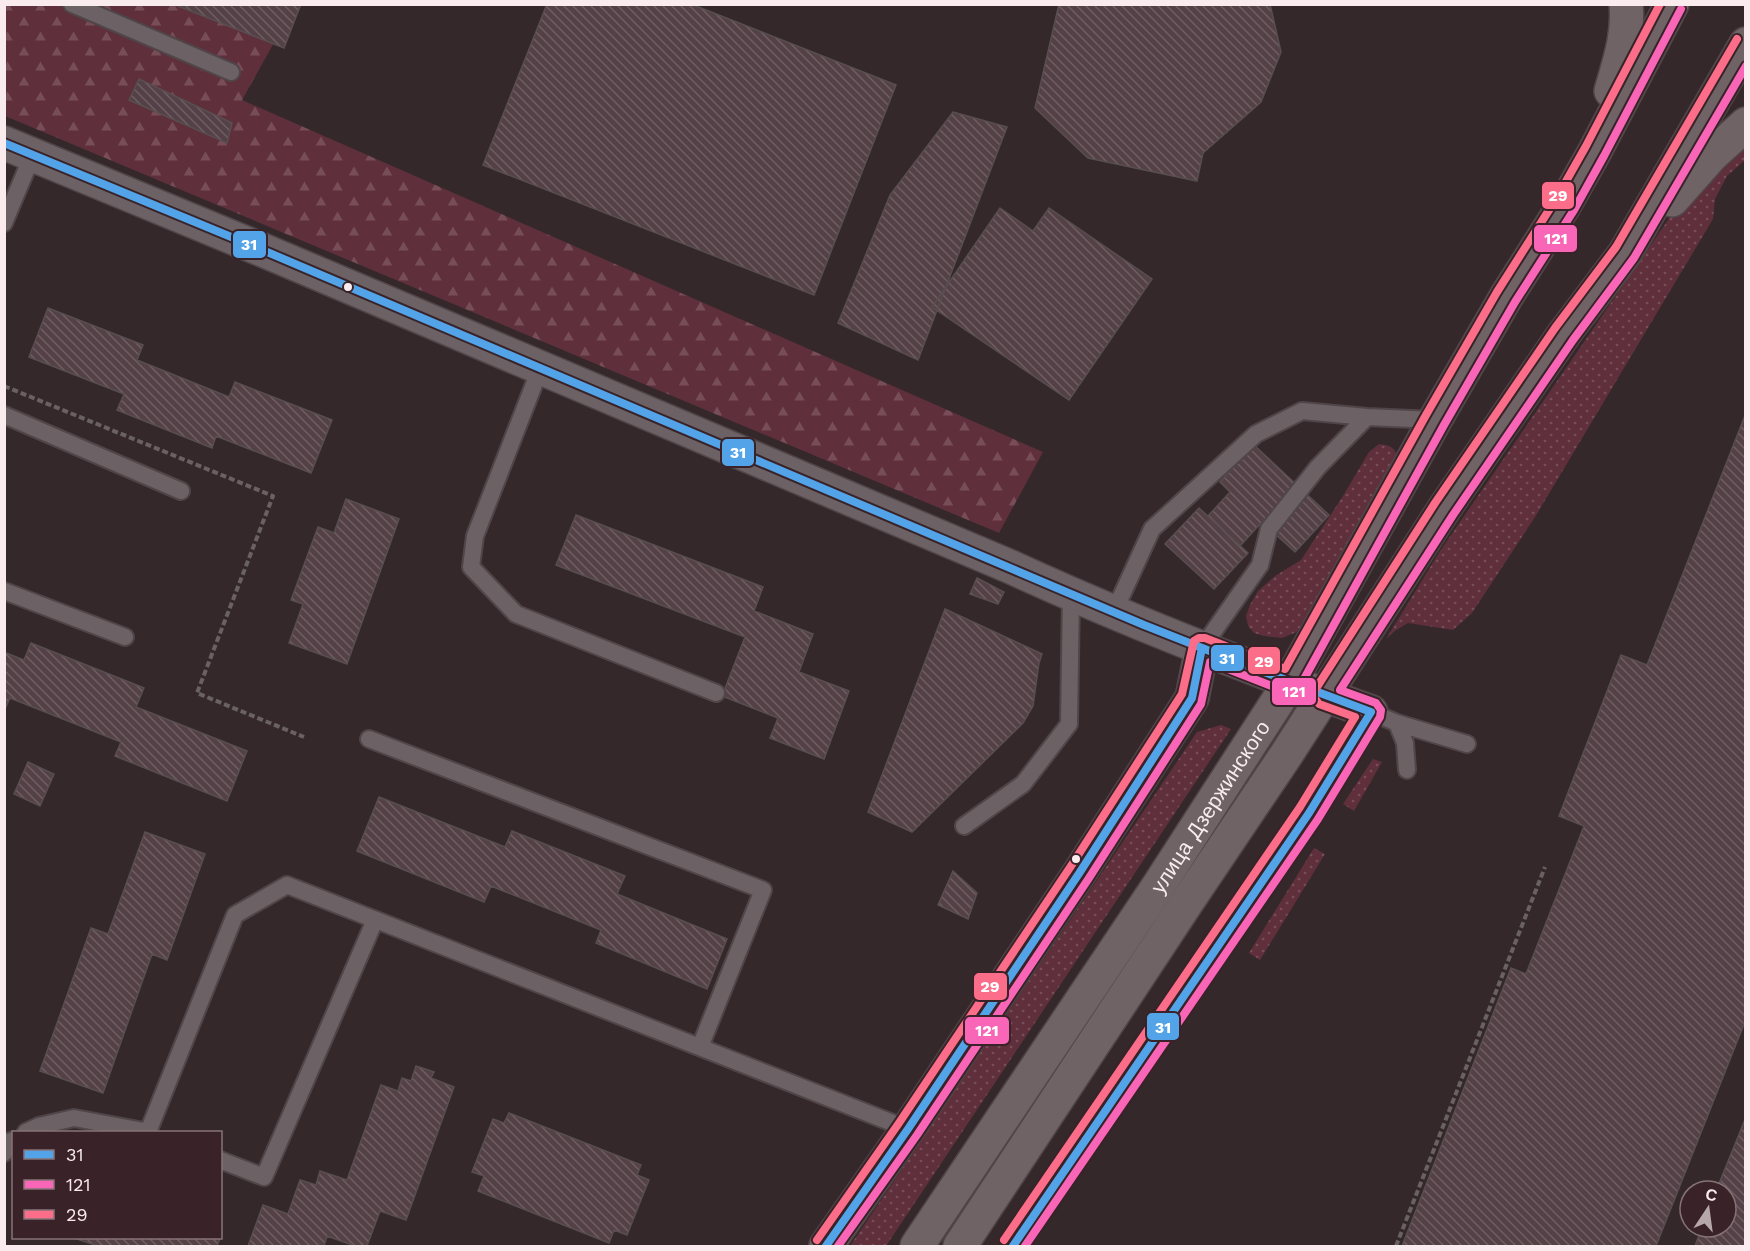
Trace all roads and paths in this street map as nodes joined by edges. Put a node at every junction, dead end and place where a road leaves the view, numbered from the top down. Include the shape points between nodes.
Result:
1 (72, 4) edge
2 (1626, 4) edge
3 (1672, 4) edge
4 (1746, 44) edge
5 (231, 72) dead end
6 (1746, 124) edge
7 (19, 148) edge
8 (1595, 151) junction
9 (4, 223) edge
10 (1625, 254) junction
11 (540, 369) junction
12 (4, 386) edge
13 (4, 415) edge
14 (1367, 417) junction
15 (1435, 420) junction
16 (181, 491) dead end
17 (4, 591) edge
18 (1071, 595) junction
19 (1114, 612) junction
20 (125, 638) dead end
21 (1202, 648) junction
22 (1290, 682) junction
23 (716, 693) dead end
24 (1324, 695) junction
25 (1384, 717) junction
26 (304, 737) dead end
27 (369, 739) dead end
28 (1467, 744) dead end
29 (1407, 770) dead end
30 (964, 826) dead end
31 (1545, 867) dead end
32 (375, 920) junction
33 (700, 1047) junction
34 (908, 1129) junction
35 (28, 1131) edge
36 (144, 1131) edge
37 (149, 1131) edge
38 (12, 1141) edge
39 (4, 1153) edge
40 (222, 1161) edge
41 (826, 1246) edge
42 (916, 1246) edge
43 (960, 1246) edge
44 (1013, 1246) edge
45 (1396, 1246) edge

1 - 5 lane
2 - 8 main road via 1624,43
3 - 8 main road, улица Дзержинского
4 - 10 main road, улица Дзержинского
6 - 10 main road via 1711,156
7 - 9 lane
7 - 11 street
8 - 15 main road, улица Дзержинского
10 - 24 main road, улица Дзержинского via 1564,334 1450,500
11 - 18 street
11 - 23 lane via 475,536 471,567 516,614
12 - 26 path via 273,496 197,693
13 - 16 lane
14 - 15 lane
14 - 19 lane via 1302,411 1256,434 1152,529
14 - 21 lane via 1318,467 1269,529 1260,565
15 - 22 main road, улица Дзержинского
17 - 20 lane
18 - 19 street
18 - 30 lane via 1070,724 1023,784
19 - 21 street
21 - 22 street
21 - 34 street via 1192,698
22 - 24 street
22 - 42 main road, улица Дзержинского via 1159,885
24 - 25 street
24 - 43 main road, улица Дзержинского
25 - 28 lane
25 - 29 lane via 1405,743
25 - 44 lane via 1309,813
27 - 33 lane via 763,890
31 - 45 path
32 - 33 lane
32 - 37 lane via 287,885 235,915
32 - 40 lane via 264,1177
33 - 34 lane
34 - 41 street
35 - 36 lane via 74,1118
38 - 39 lane

